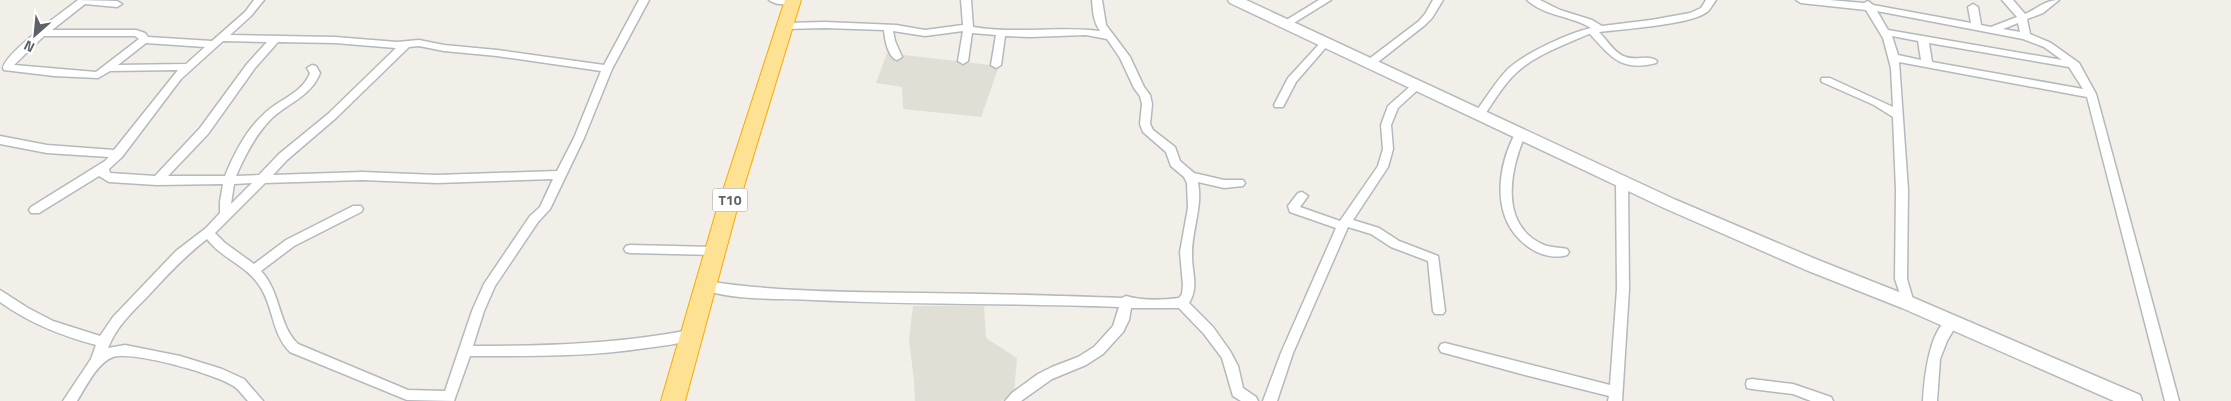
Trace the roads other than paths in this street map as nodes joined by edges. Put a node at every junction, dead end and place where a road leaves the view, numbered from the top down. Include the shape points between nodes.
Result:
1 (259, 0) edge
2 (644, 0) edge
3 (774, 0) edge
4 (792, 0) edge
5 (966, 0) edge
6 (1097, 0) edge
7 (1235, 0) edge
8 (1326, 0) edge
9 (1438, 0) edge
10 (1532, 0) edge
11 (1711, 0) edge
12 (1801, 0) edge
13 (2007, 0) edge
14 (2054, 0) edge
15 (83, 1) edge
16 (1868, 3) edge
17 (117, 4) dead end
18 (1973, 7) dead end
19 (2022, 16) junction
20 (1286, 24) junction
21 (785, 26) junction
22 (888, 28) junction
23 (1977, 28) junction
24 (968, 29) junction
25 (1597, 30) junction
26 (1990, 30) junction
27 (1884, 32) junction
28 (42, 33) junction
29 (1001, 33) junction
30 (2025, 36) junction
31 (1110, 37) junction
32 (275, 39) junction
33 (1923, 39) junction
34 (145, 40) junction
35 (216, 41) junction
36 (1325, 43) junction
37 (406, 45) junction
38 (897, 57) dead end
39 (1894, 58) junction
40 (962, 61) dead end
41 (1652, 61) dead end
42 (1369, 64) junction
43 (1927, 64) junction
44 (996, 65) dead end
45 (2075, 65) junction
46 (188, 67) junction
47 (110, 68) junction
48 (312, 68) dead end
49 (607, 69) junction
50 (1826, 80) dead end
51 (1418, 86) junction
52 (2090, 94) junction
53 (1279, 105) dead end
54 (1479, 115) junction
55 (1898, 116) junction
56 (1520, 134) junction
57 (0, 140) edge
58 (118, 154) junction
59 (104, 168) junction
60 (562, 175) junction
61 (1190, 176) junction
62 (262, 180) junction
63 (157, 181) junction
64 (229, 181) junction
65 (1622, 181) junction
66 (1239, 183) dead end
67 (1302, 196) dead end
68 (357, 209) dead end
69 (35, 210) dead end
70 (226, 214) junction
71 (1344, 224) junction
72 (209, 231) junction
73 (630, 249) dead end
74 (715, 251) junction
75 (1563, 252) dead end
76 (254, 270) junction
77 (705, 286) junction
78 (0, 295) edge
79 (1126, 302) junction
80 (1182, 303) junction
81 (1908, 303) junction
82 (1439, 311) dead end
83 (1952, 322) junction
84 (690, 335) junction
85 (103, 342) junction
86 (1445, 348) dead end
87 (465, 351) junction
88 (97, 361) junction
89 (1752, 384) dead end
90 (1616, 396) edge
91 (448, 399) edge
92 (70, 401) edge
93 (256, 401) edge
94 (673, 401) edge
95 (1012, 401) edge
96 (1251, 401) edge
97 (1270, 401) edge
98 (1826, 401) edge
99 (1930, 401) edge
100 (2133, 401) edge
101 (2172, 401) edge

1 - 35 street via 248,14
2 - 49 street
3 - 4 street
4 - 21 highway, T10
5 - 24 street
6 - 31 street via 1099,20
7 - 20 street
8 - 20 street
9 - 42 street via 1422,23
10 - 25 street via 1589,22
11 - 25 street via 1704,10 1693,15
12 - 16 street
13 - 19 street
14 - 19 street via 2040,11
15 - 17 street
15 - 28 street
16 - 23 street
16 - 27 street
18 - 23 street
19 - 26 street
19 - 30 street
20 - 36 street
21 - 22 street
21 - 74 highway, T10
22 - 24 street via 925,33
22 - 38 street
23 - 26 street
24 - 29 street
24 - 40 street
25 - 41 street via 1620,60
25 - 54 street via 1564,40 1518,66
26 - 30 street
27 - 33 street
27 - 39 street
28 - 34 street via 136,33
28 - 47 street via 9,63 8,68 97,75
29 - 31 street via 1086,32
29 - 44 street
30 - 45 street via 2049,45
31 - 61 street via 1125,57 1145,95 1148,132 1168,146 1175,163
32 - 35 street
32 - 37 street
32 - 63 street via 251,66 204,132
33 - 43 street
33 - 45 street
34 - 35 street
34 - 47 street
35 - 46 street
36 - 42 street
36 - 53 street via 1292,80
37 - 49 street via 421,43
37 - 62 street
39 - 43 street
39 - 55 street
42 - 51 street
43 - 52 street
45 - 52 street
46 - 47 street
46 - 58 street
48 - 64 street via 315,73 310,82 267,118 250,138
49 - 60 street
50 - 55 street via 1878,103
51 - 54 street
51 - 71 street via 1393,106 1386,125 1388,149 1383,167
52 - 101 street
54 - 56 street
55 - 81 street via 1901,280
56 - 65 street
56 - 75 street via 1506,174 1506,200 1512,222 1519,234 1536,248
57 - 58 street via 47,149
58 - 59 street
59 - 63 street via 104,175 109,178
59 - 69 street
60 - 62 street
60 - 87 street via 544,209 534,218 490,284
61 - 66 street via 1224,184
61 - 80 street via 1194,193 1186,253 1189,291
62 - 64 street
62 - 70 street
63 - 64 street
64 - 70 street via 224,201
65 - 81 street via 1812,265
65 - 90 street via 1623,289
67 - 71 street via 1294,209
68 - 76 street via 290,243
70 - 72 street
71 - 82 street via 1376,231 1391,242 1434,259
71 - 97 street via 1328,253
72 - 76 street via 221,246
72 - 85 street via 180,254 132,303
73 - 74 street
74 - 77 highway, T10
76 - 91 street via 270,292 284,338 294,348 407,395
77 - 79 street via 745,292 846,297
77 - 84 highway, T10
78 - 85 street via 37,320
79 - 80 street
79 - 95 street via 1123,322 1102,346 1081,361 1039,379
80 - 96 street via 1227,356 1238,392
81 - 83 street
83 - 99 street via 1933,355
83 - 100 street
84 - 87 street via 633,346 595,349
84 - 94 highway, T10
85 - 88 street
86 - 90 street
87 - 91 street
88 - 92 street
88 - 93 street via 110,353 125,350 180,361 229,378
89 - 98 street via 1792,389

